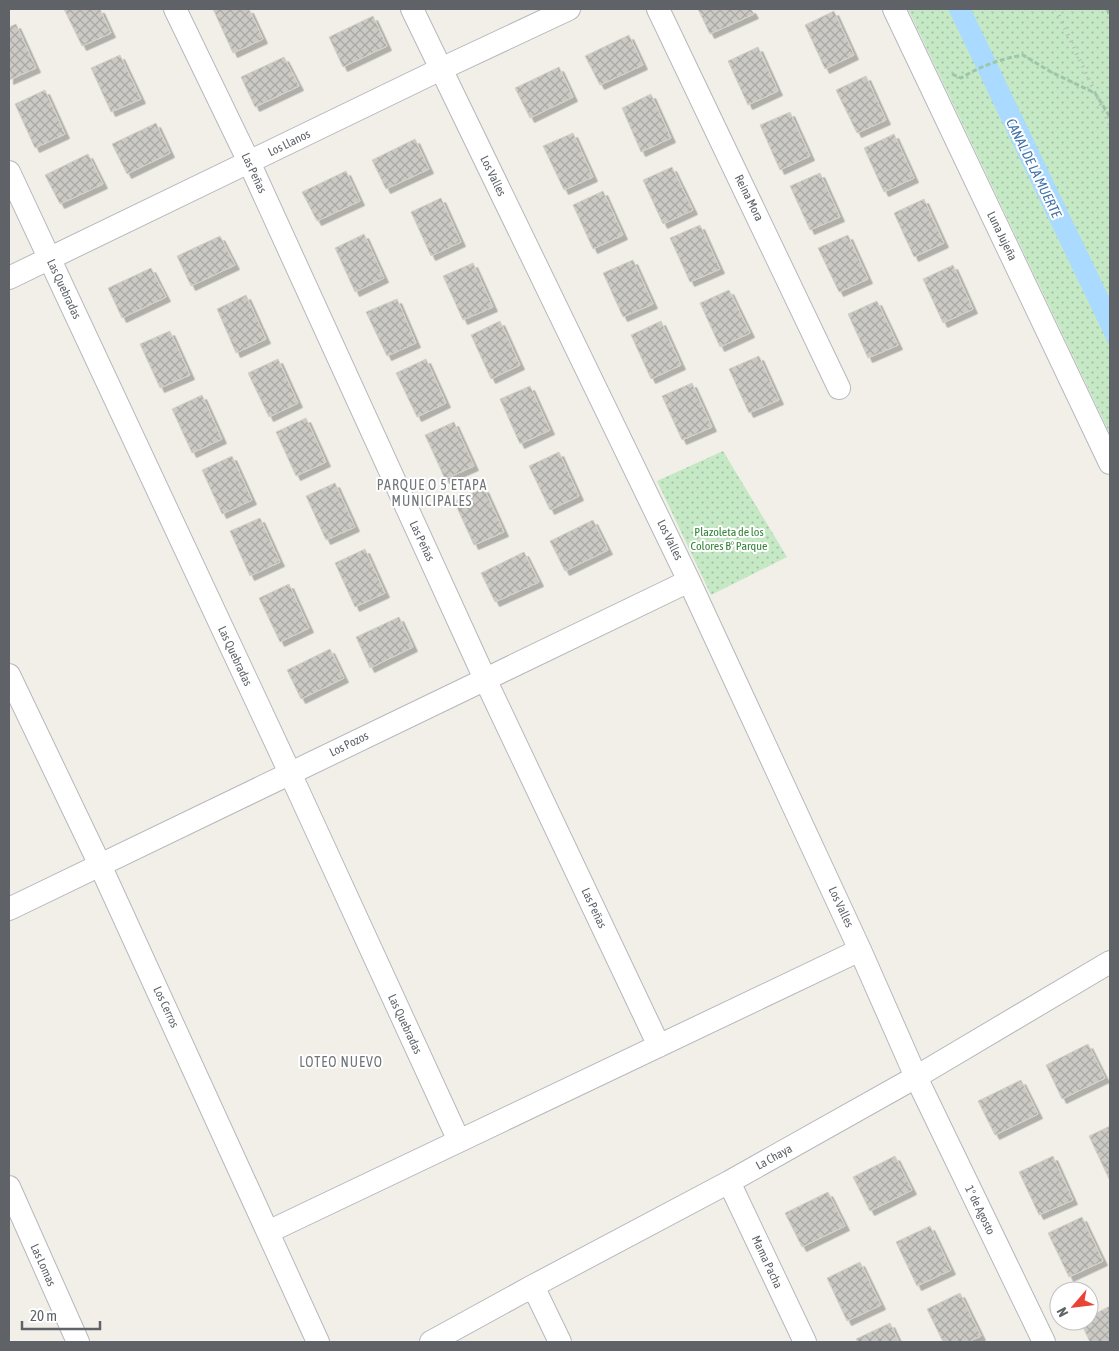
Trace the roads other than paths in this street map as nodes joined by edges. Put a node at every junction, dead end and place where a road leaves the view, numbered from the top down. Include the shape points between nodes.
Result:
1 (175, 9) edge
2 (412, 9) edge
3 (569, 9) edge
4 (658, 9) edge
5 (894, 9) edge
6 (441, 69) junction
7 (249, 162) junction
8 (9, 172) edge
9 (50, 257) junction
10 (9, 278) edge
11 (839, 388) dead end
12 (1110, 462) edge
13 (689, 581) junction
14 (9, 675) edge
15 (485, 679) junction
16 (290, 773) junction
17 (100, 865) junction
18 (9, 909) edge
19 (860, 950) junction
20 (1109, 967) edge
21 (659, 1046) junction
22 (916, 1077) junction
23 (460, 1141) junction
24 (729, 1182) junction
25 (9, 1187) edge
26 (268, 1232) junction
27 (533, 1286) junction
28 (78, 1342) edge
29 (318, 1342) edge
30 (431, 1342) edge
31 (560, 1342) edge
32 (805, 1342) edge
33 (1044, 1342) edge

1 - 7 street, Las Peñas
2 - 6 street, Los Valles
3 - 6 street, Los Llanos
4 - 11 street, Reina Mora
5 - 12 street, Luna Jujeña
6 - 7 street, Los Llanos
6 - 13 street, Los Valles
7 - 9 street, Los Llanos
7 - 15 street, Las Peñas
8 - 9 street, Las Quebradas
9 - 10 street, Los Llanos
9 - 16 street, Las Quebradas
13 - 15 street, Los Pozos
13 - 19 street, Los Valles
14 - 17 street, Los Cerros
15 - 16 street, Los Pozos
15 - 21 street, Las Peñas
16 - 17 street, Los Pozos
16 - 23 street, Las Quebradas
17 - 18 street, Los Pozos
17 - 26 street, Los Cerros
19 - 21 street
19 - 22 street, Los Valles
20 - 22 street, La Chaya
21 - 23 street
22 - 24 street, La Chaya
22 - 33 street, 1º de Agosto
23 - 26 street
24 - 27 street, La Chaya
24 - 32 street, Mama Pacha
25 - 28 street, Las Lomas
26 - 29 street, Los Cerros
27 - 30 street, La Chaya
27 - 31 street

